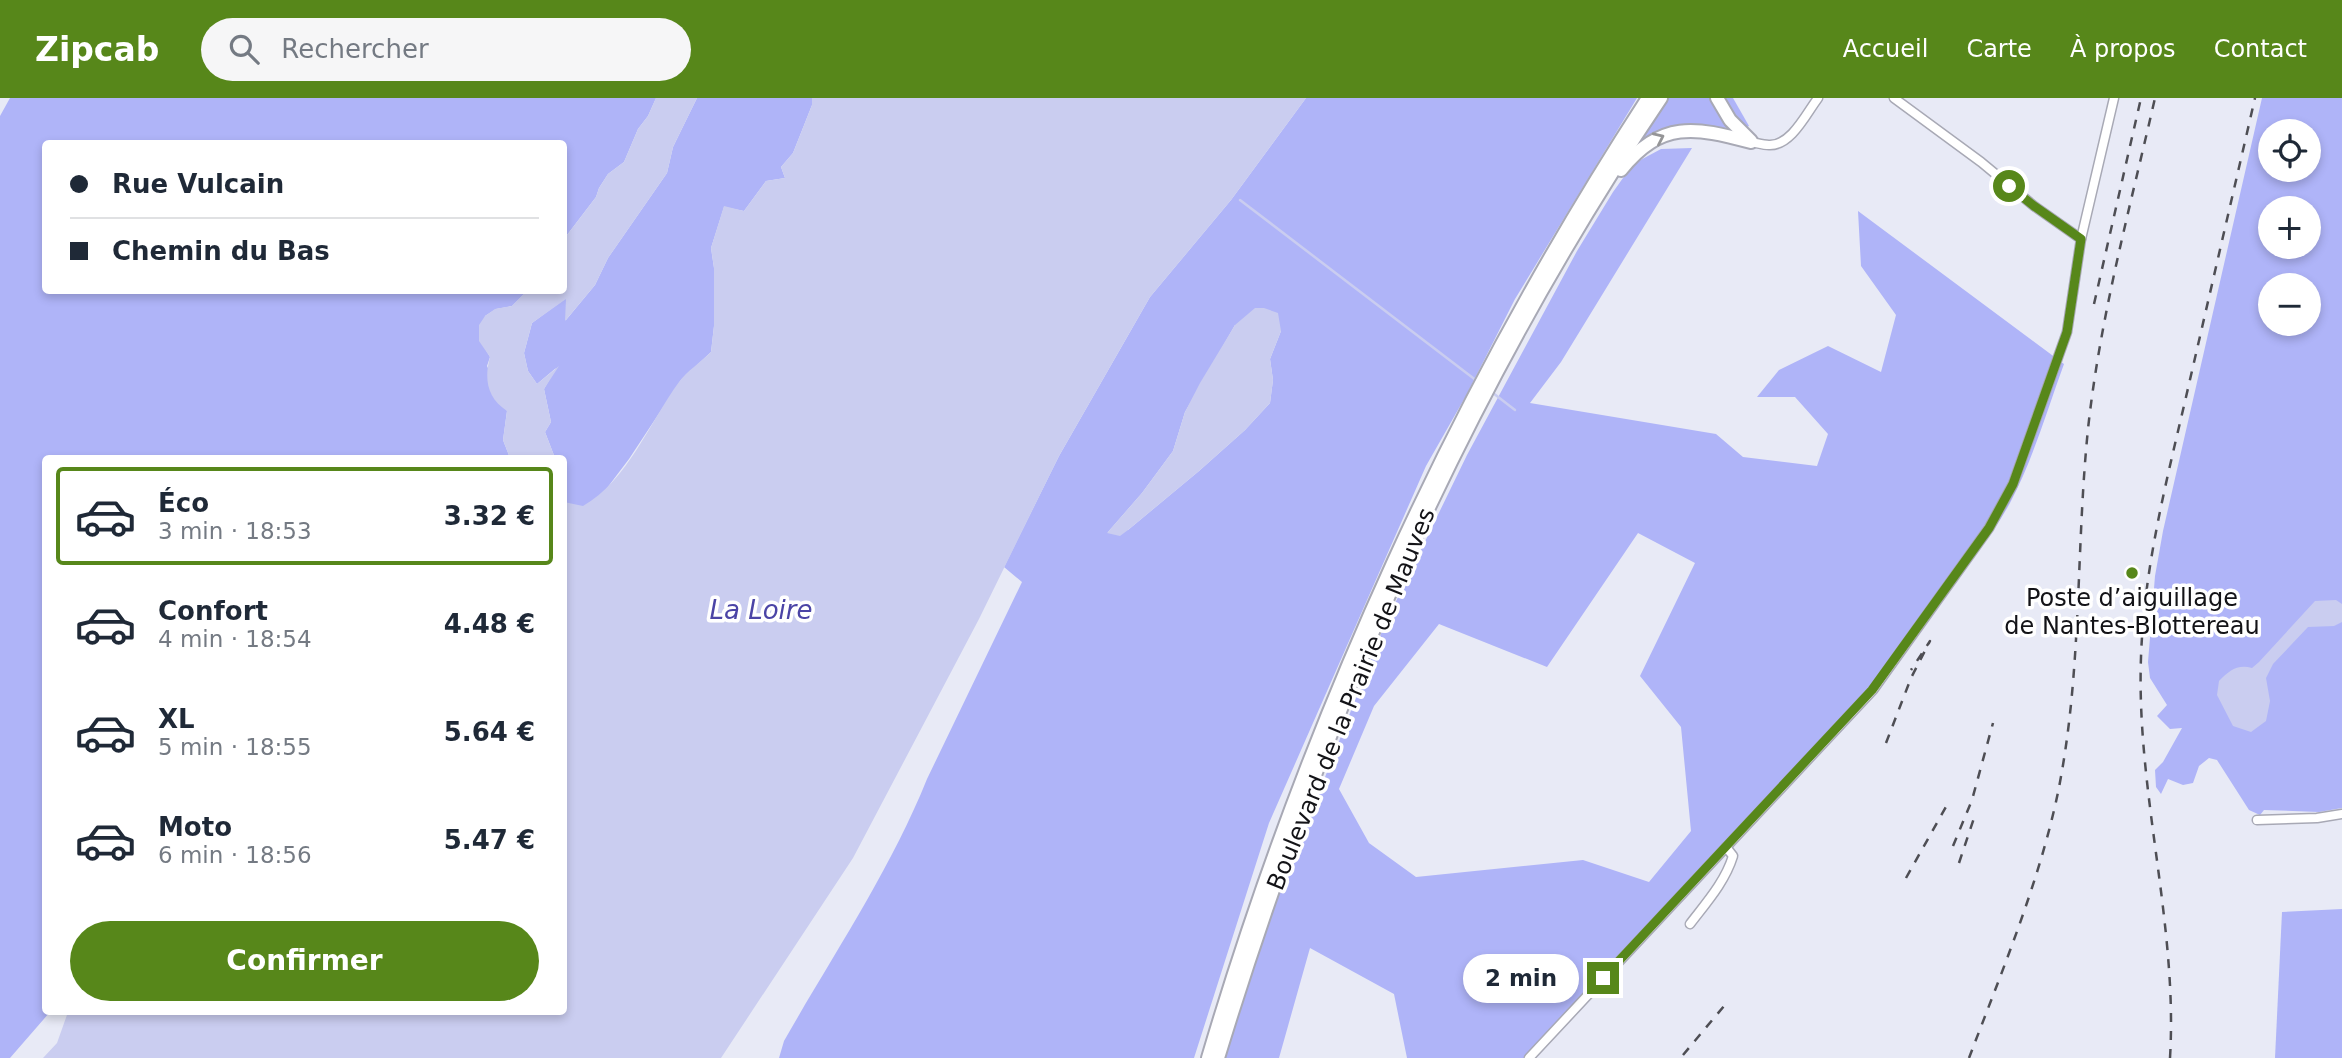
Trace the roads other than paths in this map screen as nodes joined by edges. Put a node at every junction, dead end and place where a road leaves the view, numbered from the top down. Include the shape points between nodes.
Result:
1 (1648, 98) edge
2 (1661, 98) edge
3 (1717, 98) edge
4 (1818, 98) edge
5 (1894, 98) edge
6 (2114, 98) edge
7 (1751, 142) junction
8 (2081, 239) junction
9 (1532, 309) junction
10 (2342, 814) edge
11 (2257, 820) dead end
12 (1726, 847) junction
13 (1690, 924) dead end
14 (1208, 1058) edge
15 (1218, 1058) edge
16 (1529, 1058) edge

1 - 14 main road, Boulevard de la Prairie de Mauves via 1533,286 1421,503 1298,792
2 - 9 main road, Boulevard de la Prairie de Mauves via 1611,172
3 - 7 main road
4 - 7 street via 1782,143
5 - 8 street
6 - 8 street
9 -> 7 main road via 1609,186 1647,144 1694,129
8 - 12 street via 2067,332 2002,506 1872,690
9 - 15 main road, Boulevard de la Prairie de Mauves via 1442,481 1376,625 1290,840
10 - 11 street
12 - 13 street via 1733,856 1728,868
12 - 16 street

